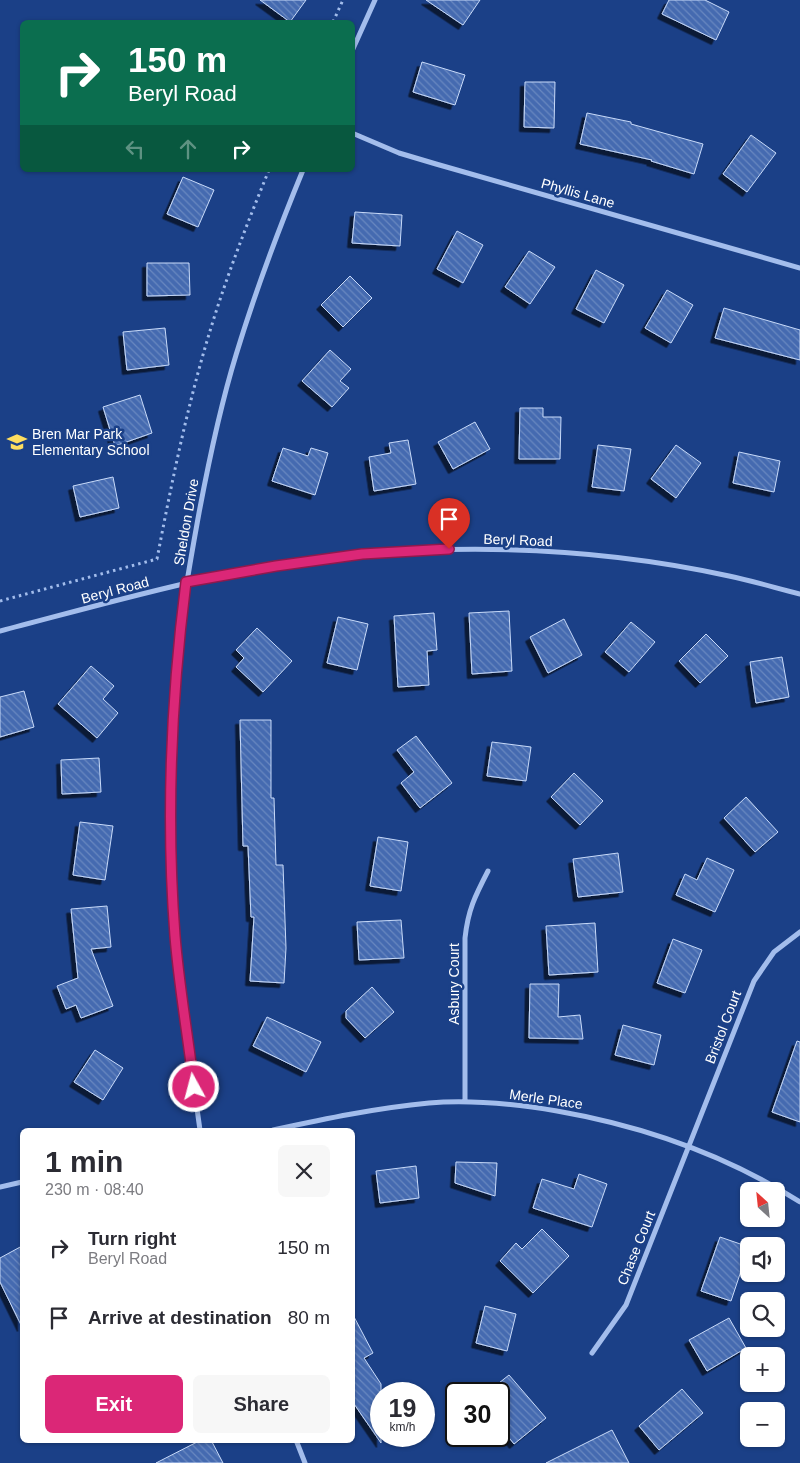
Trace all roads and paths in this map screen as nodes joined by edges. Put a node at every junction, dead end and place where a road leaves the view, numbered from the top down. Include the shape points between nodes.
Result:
1 (342, 0) edge
2 (375, 0) edge
3 (334, 20) edge
4 (355, 45) edge
5 (355, 134) edge
6 (268, 172) edge
7 (302, 172) edge
8 (800, 268) edge
9 (186, 582) junction
10 (800, 594) edge
11 (0, 601) edge
12 (0, 631) edge
13 (488, 871) dead end
14 (800, 932) edge
15 (465, 1102) junction
16 (200, 1128) edge
17 (283, 1128) edge
18 (689, 1146) junction
19 (20, 1182) edge
20 (0, 1186) edge
21 (800, 1202) edge
22 (592, 1353) dead end
23 (297, 1443) edge
24 (305, 1463) edge

1 - 3 path
2 - 4 street
5 - 8 street, Phyllis Lane via 399,153
6 - 11 path via 243,234 207,341 157,559
7 - 9 street, Sheldon Drive via 271,250 236,356 208,465
9 - 10 street, Beryl Road via 362,554 449,549 545,551 645,561 729,576
9 - 12 street, Beryl Road
9 - 16 street, Sheldon Drive via 174,704 172,869 176,937
13 - 15 street, Asbury Court via 474,897 465,938
14 - 18 street, Bristol Court via 774,952 754,981
15 - 17 street, Merle Place via 430,1103 352,1114
15 - 18 street, Merle Place via 534,1107 598,1118
18 - 21 street, Merle Place via 745,1171
18 - 22 street, Chase Court via 626,1305
19 - 20 street
23 - 24 street

